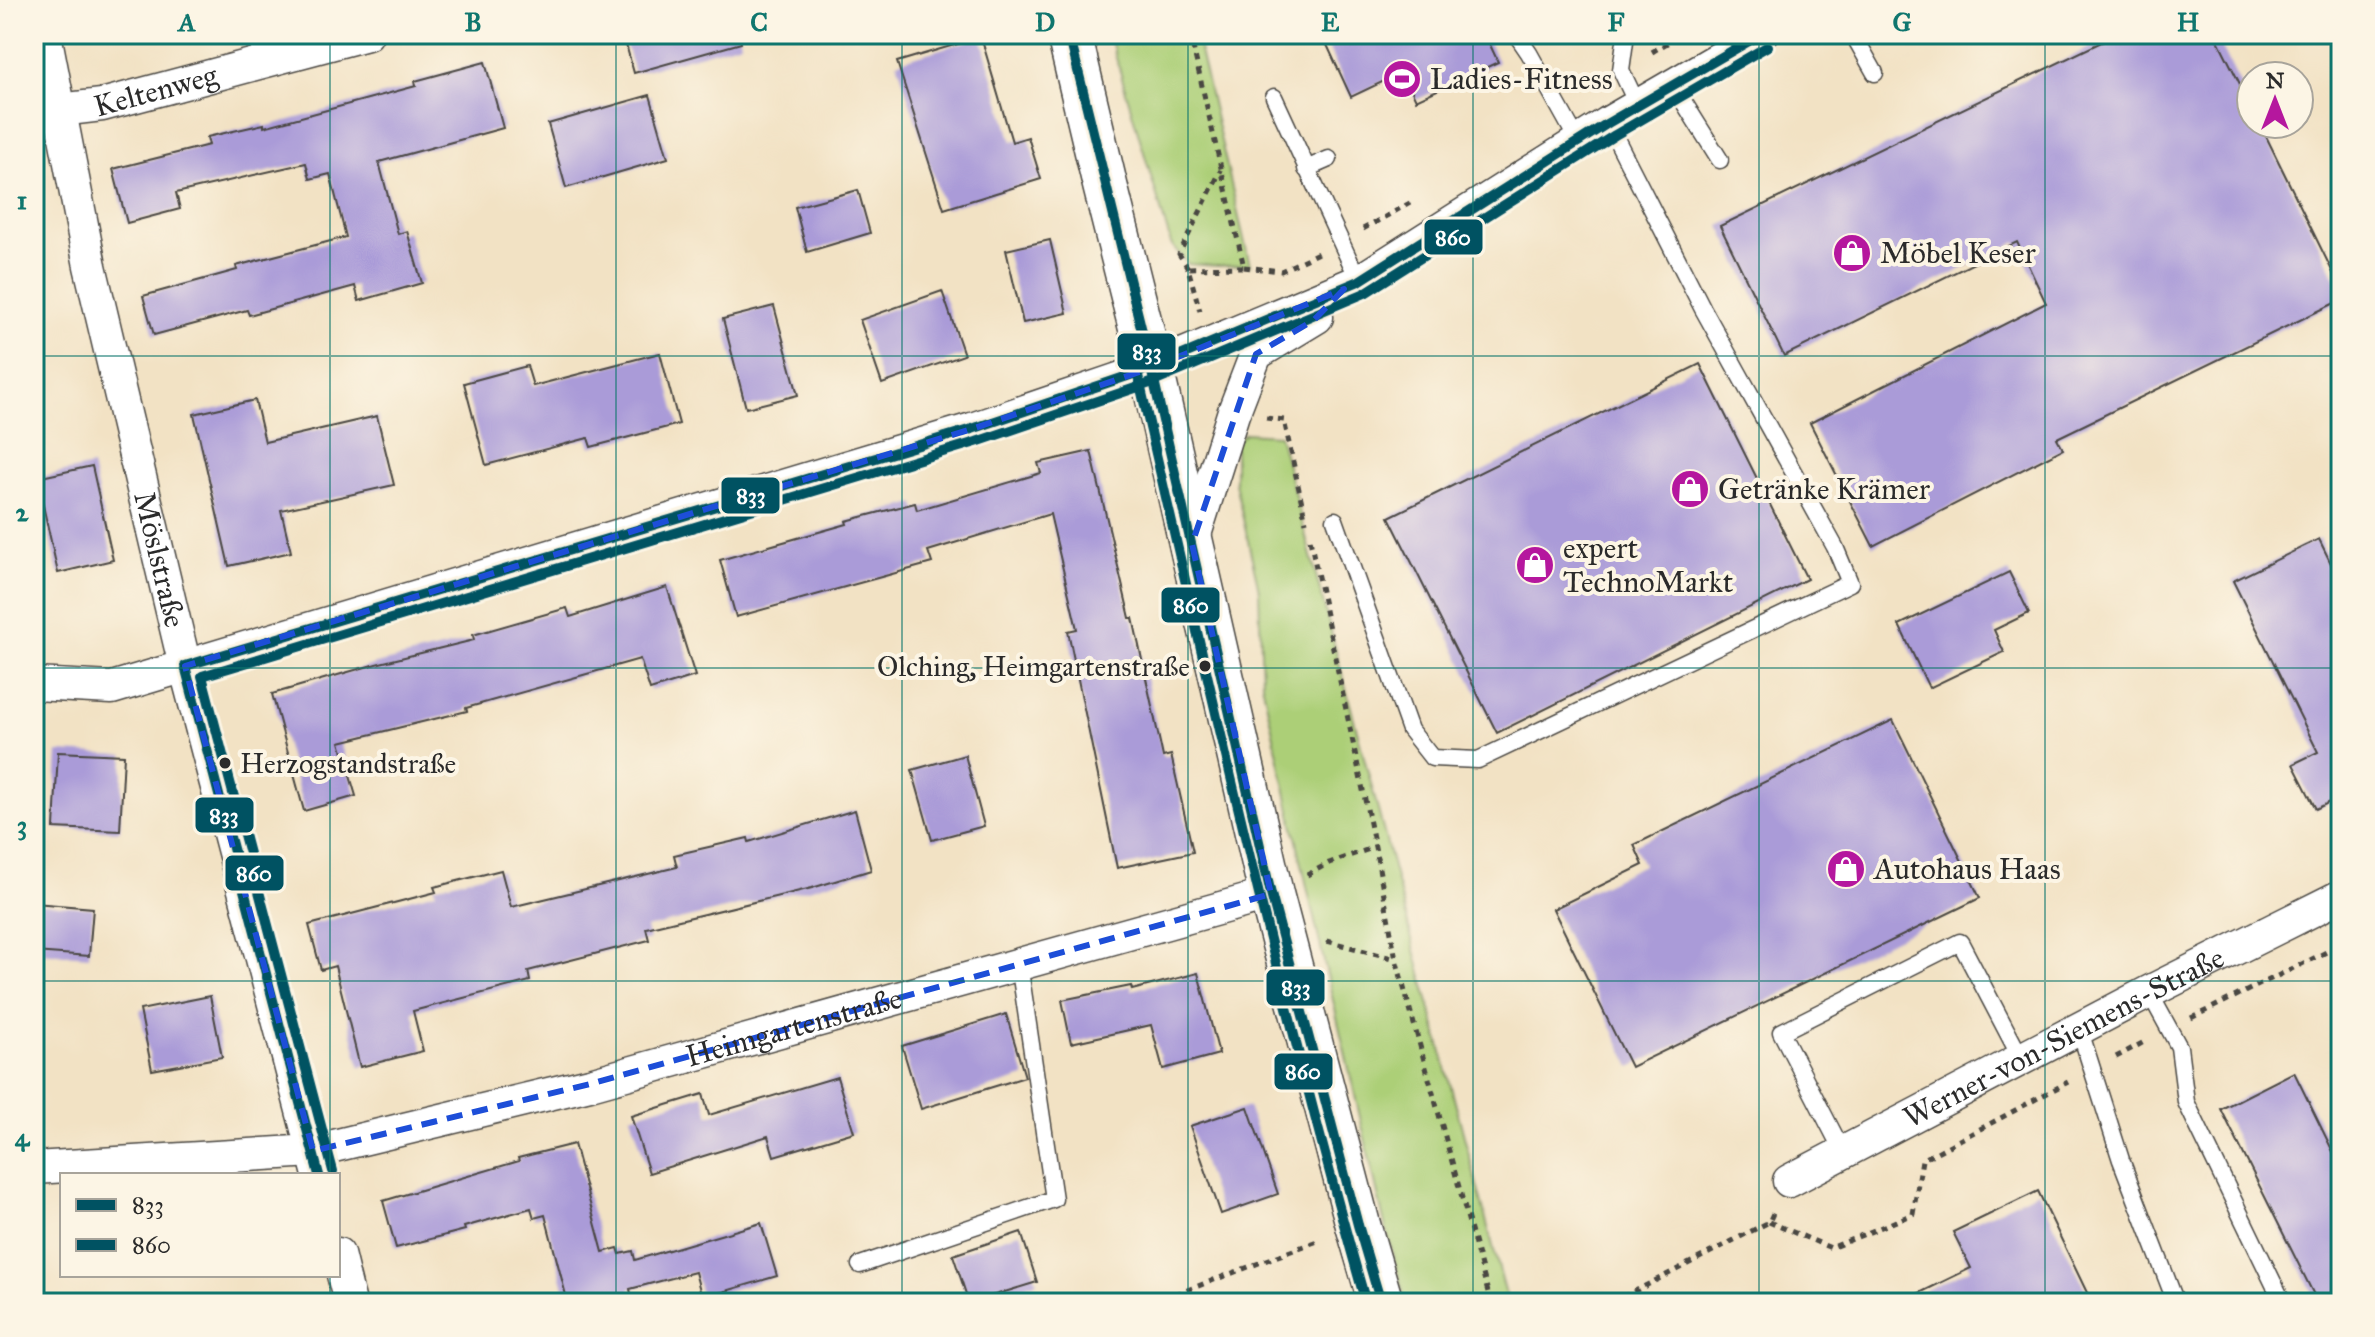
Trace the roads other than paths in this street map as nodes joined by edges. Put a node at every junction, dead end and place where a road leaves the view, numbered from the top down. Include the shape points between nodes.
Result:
1 (45, 34) edge
2 (367, 34) edge
3 (1069, 34) edge
4 (1516, 34) edge
5 (1626, 34) edge
6 (1761, 34) edge
7 (1853, 34) edge
8 (1875, 73) dead end
9 (1673, 85) junction
10 (1274, 97) dead end
11 (1638, 106) junction
12 (47, 112) edge
13 (1608, 123) junction
14 (1578, 141) junction
15 (1329, 159) dead end
16 (1720, 160) dead end
17 (1306, 169) junction
18 (1352, 285) junction
19 (1151, 368) junction
20 (1335, 520) dead end
21 (1192, 544) junction
22 (185, 666) junction
23 (34, 684) edge
24 (1271, 894) junction
25 (2341, 896) edge
26 (1019, 964) junction
27 (2149, 992) junction
28 (2079, 1028) junction
29 (2022, 1060) junction
30 (1844, 1154) junction
31 (316, 1163) edge
32 (34, 1168) edge
33 (1789, 1181) road end
34 (340, 1262) edge
35 (860, 1265) dead end
36 (350, 1303) edge
37 (1381, 1303) edge
38 (2176, 1303) edge
39 (2283, 1303) edge

1 - 12 street, Möslstraße
2 - 12 street, Keltenweg via 102,105
3 - 19 main road
4 - 14 lane
5 - 11 lane via 1621,70
6 - 9 street
7 - 8 lane
9 - 11 street
9 - 16 lane
10 - 17 lane
11 - 13 street
12 - 22 street, Möslstraße via 90,266
13 - 14 street
13 - 20 lane via 1850,583 1478,760 1432,758 1410,730
14 - 18 street
15 - 17 lane
17 - 18 lane via 1340,242
18 - 19 street
18 - 21 street via 1314,320 1256,354
19 - 21 main road
19 - 22 street via 972,429
21 - 24 main road
22 - 23 street via 112,688
22 - 31 street, Möslstraße
24 - 26 street, Heimgartenstraße
24 - 37 main road
25 - 27 street, Werner-von-Siemens-Straße
26 - 31 street, Heimgartenstraße
26 - 35 lane via 1054,1199
27 - 28 street, Werner-von-Siemens-Straße
27 - 39 lane via 2179,1047 2186,1102
28 - 29 street, Werner-von-Siemens-Straße
28 - 38 lane via 2121,1160
29 - 30 street, Werner-von-Siemens-Straße
29 - 30 lane via 1960,942 1781,1032
30 - 33 street, Werner-von-Siemens-Straße
31 - 32 street, Heimgartenstraße
34 - 36 street

